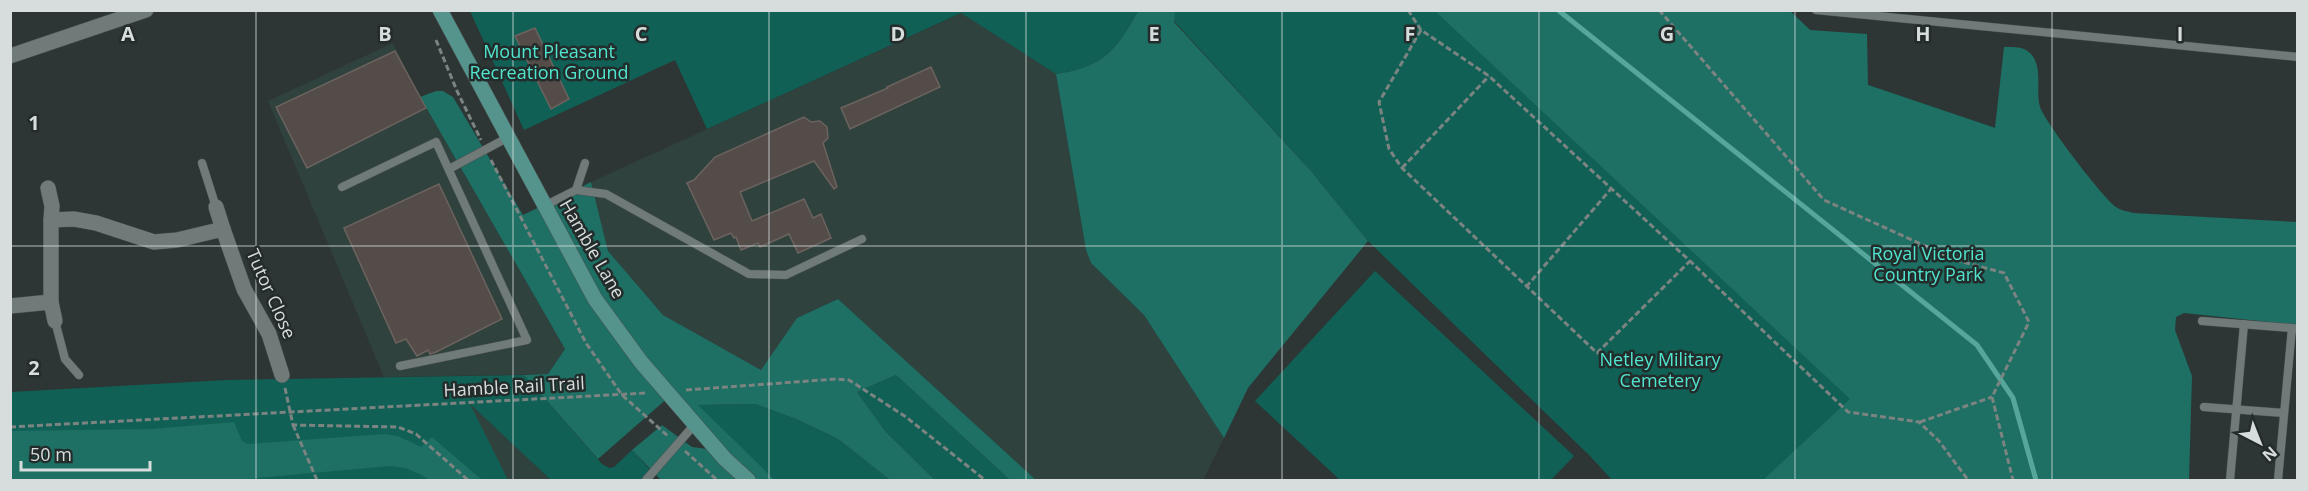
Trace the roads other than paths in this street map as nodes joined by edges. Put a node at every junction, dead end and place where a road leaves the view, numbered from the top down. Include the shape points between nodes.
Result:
1 (146, 10) edge
2 (440, 10) edge
3 (1816, 10) edge
4 (10, 56) edge
5 (2298, 57) edge
6 (507, 138) junction
7 (202, 163) dead end
8 (585, 163) dead end
9 (449, 169) junction
10 (48, 188) dead end
11 (342, 188) dead end
12 (576, 190) junction
13 (544, 206) junction
14 (216, 207) joint
15 (51, 220) junction
16 (223, 229) junction
17 (862, 239) dead end
18 (51, 302) junction
19 (10, 306) edge
20 (55, 321) joint
21 (2202, 321) dead end
22 (2244, 324) junction
23 (2295, 328) edge
24 (400, 366) dead end
25 (79, 375) dead end
26 (282, 375) road end
27 (2204, 407) dead end
28 (2236, 409) junction
29 (2284, 413) junction
30 (695, 424) junction
31 (646, 480) edge
32 (748, 480) edge
33 (2230, 480) edge
34 (2278, 480) edge

1 - 4 street
2 - 6 main road, Hamble Lane
3 - 5 lane
6 - 9 lane
6 - 13 main road, Hamble Lane
7 - 14 lane
8 - 12 lane
9 - 11 lane via 436,142
9 - 24 lane via 527,340
10 - 15 street
12 - 13 lane
12 - 17 lane via 606,194 750,274 786,275
13 - 30 main road, Hamble Lane via 595,299 641,362
14 - 16 street, Tutor Close
15 - 16 street via 96,223 154,242
15 - 18 street
16 - 26 street, Tutor Close via 244,289 269,334
18 - 19 street
18 - 20 street
20 - 25 lane via 65,359
21 - 22 lane
22 - 23 lane
22 - 28 lane
23 - 29 lane
27 - 28 lane
28 - 29 lane
28 - 33 lane
29 - 34 lane
30 - 31 lane
30 - 32 main road, Hamble Lane

